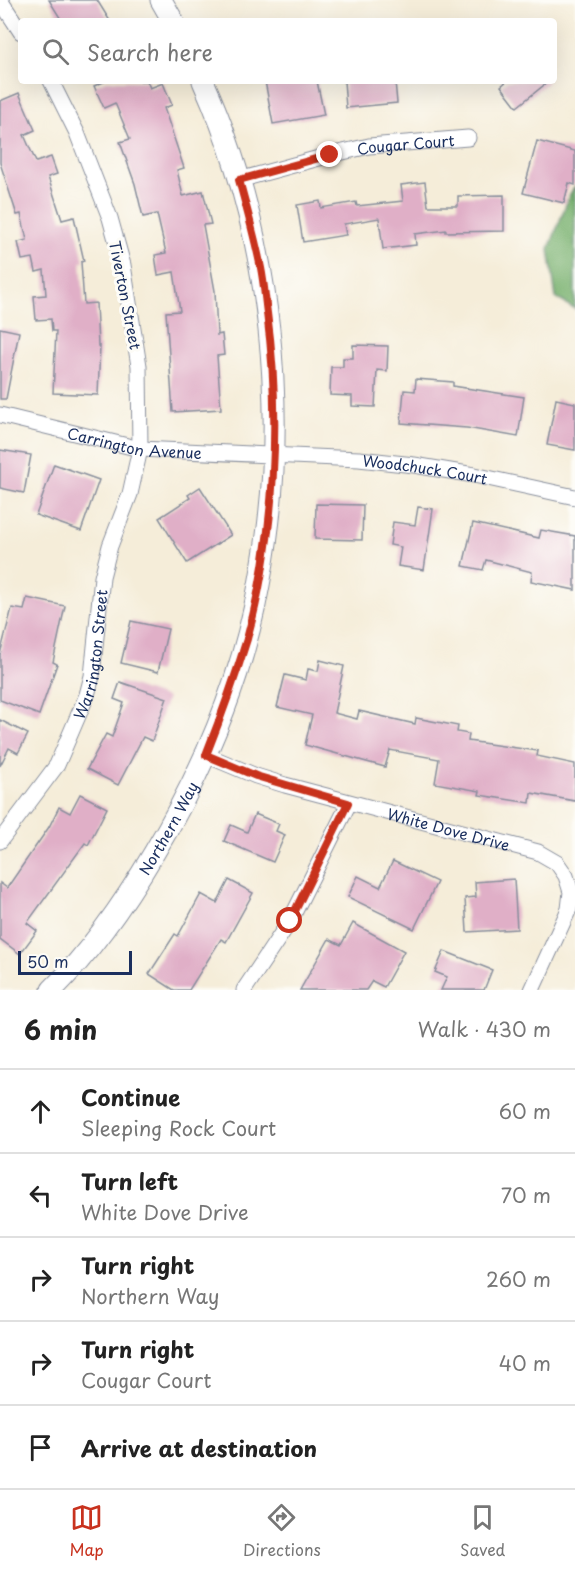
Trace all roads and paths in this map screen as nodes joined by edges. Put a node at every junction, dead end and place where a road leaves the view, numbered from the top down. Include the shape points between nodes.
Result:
1 (0, 0) edge
2 (161, 0) edge
3 (171, 18) edge
4 (18, 27) edge
5 (52, 84) edge
6 (204, 84) edge
7 (468, 138) dead end
8 (239, 180) junction
9 (0, 415) edge
10 (140, 449) junction
11 (273, 455) junction
12 (575, 497) edge
13 (206, 755) junction
14 (348, 803) junction
15 (0, 841) edge
16 (52, 990) edge
17 (244, 990) edge
18 (532, 990) edge

1 - 4 street
2 - 3 street
5 - 10 street, Tiverton Street via 77,133 110,218 123,265 139,366
6 - 8 street, Northern Way
7 - 8 street, Cougar Court via 369,146
8 - 11 street, Northern Way via 262,270 270,334
9 - 10 street, Carrington Avenue
10 - 11 street, Carrington Avenue
10 - 15 street, Warrington Street via 130,494 102,577 87,695 57,765
11 - 12 street, Woodchuck Court via 414,465
11 - 13 street, Northern Way via 260,585 247,639
13 - 14 street, White Dove Drive via 256,776
13 - 16 street, Northern Way via 137,882
14 - 17 street via 290,921
14 - 18 street, White Dove Drive via 538,852 557,863 571,892 568,909

